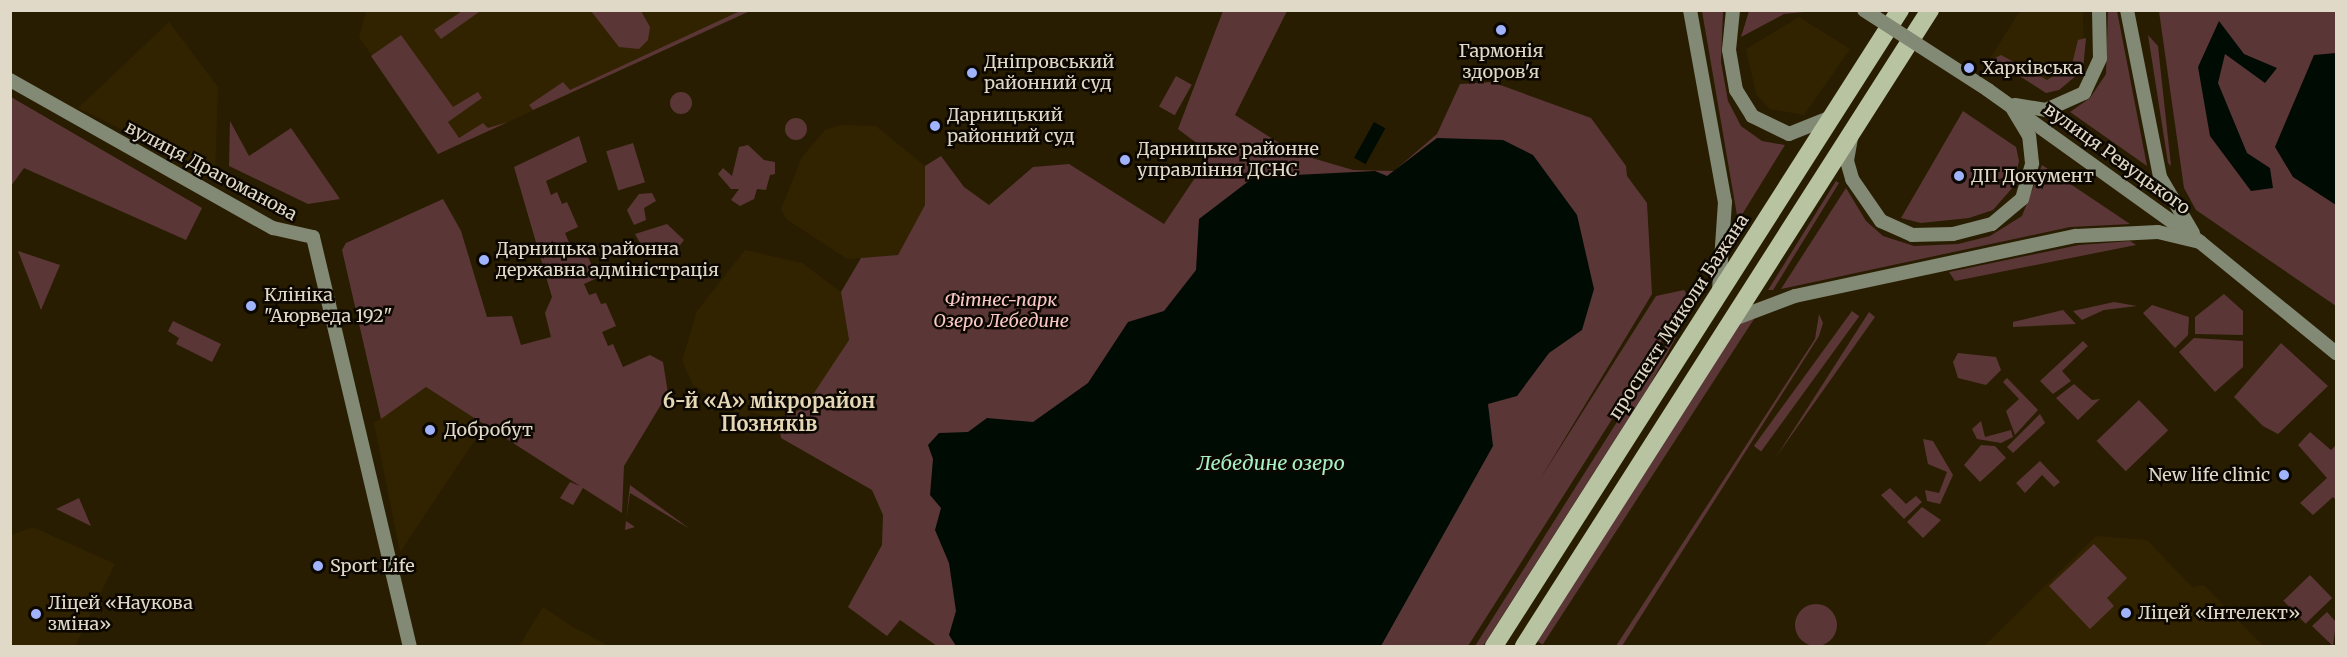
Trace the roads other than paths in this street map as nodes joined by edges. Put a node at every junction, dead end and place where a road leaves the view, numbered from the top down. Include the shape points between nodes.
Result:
1 (1690, 10) edge
2 (1864, 10) edge
3 (1900, 10) edge
4 (1930, 10) edge
5 (2099, 10) edge
6 (2127, 10) edge
7 (1731, 12) edge
8 (10, 80) edge
9 (2009, 104) junction
10 (1834, 115) junction
11 (1854, 129) junction
12 (2200, 242) junction
13 (1719, 293) junction
14 (1731, 321) junction
15 (2337, 353) edge
16 (410, 646) edge
17 (1494, 646) edge
18 (1524, 646) edge

1 - 13 street via 1725,202
2 - 9 street, вулиця Ревуцького, bridge
3 - 10 highway, проспект Миколи Бажана
4 - 11 highway
5 - 9 street via 2100,58 2084,93 2046,110
6 - 12 street via 2160,177
7 - 10 street via 1729,51 1736,90 1752,116 1789,134
8 - 16 street, вулиця Драгоманова via 273,228 313,237
9 - 11 street via 2029,136 2028,186 2005,217 1953,234 1912,236 1871,212 1847,160
9 - 12 street, вулиця Ревуцького
10 - 13 highway, проспект Миколи Бажана
11 - 14 highway
12 - 14 street via 2158,232 2076,236 1777,300
12 - 15 street, вулиця Ревуцького
13 - 17 highway, проспект Миколи Бажана
14 - 18 highway

